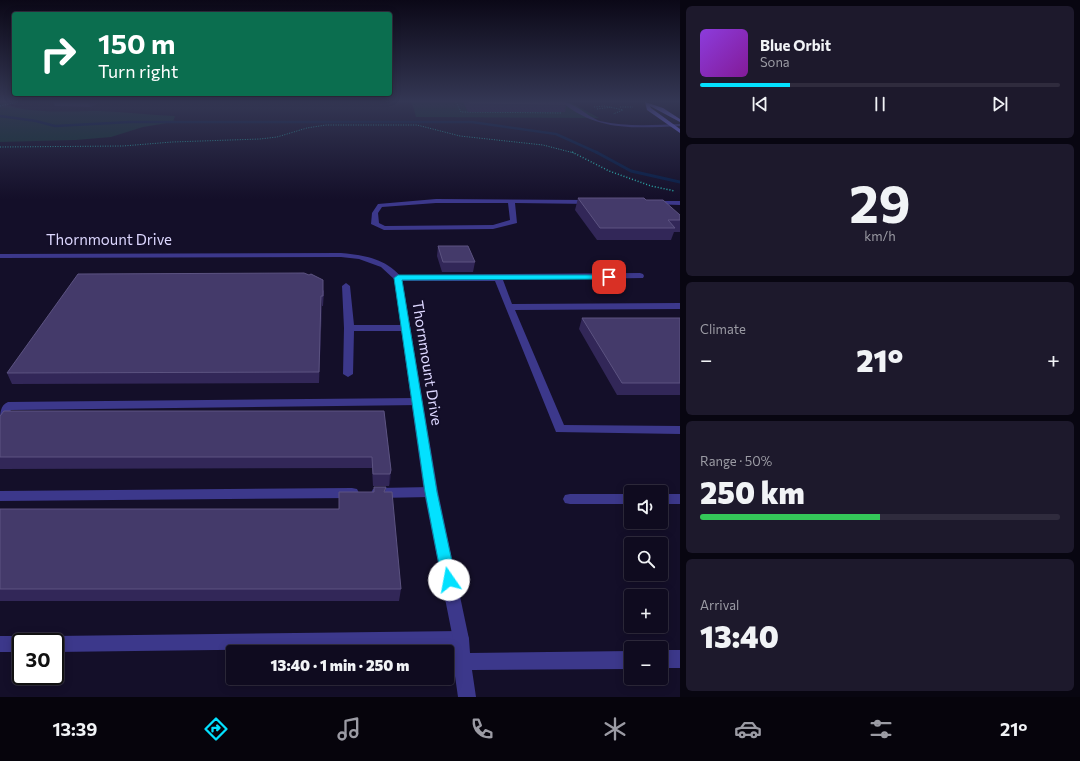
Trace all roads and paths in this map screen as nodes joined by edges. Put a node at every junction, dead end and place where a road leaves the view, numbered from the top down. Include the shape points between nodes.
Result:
1 (285, 135) edge
2 (455, 135) edge
3 (0, 147) edge
4 (680, 192) edge
5 (511, 201) junction
6 (596, 202) edge
7 (642, 202) edge
8 (680, 203) edge
9 (0, 256) edge
10 (640, 276) dead end
11 (398, 278) junction
12 (498, 278) junction
13 (346, 286) dead end
14 (509, 306) junction
15 (680, 306) edge
16 (349, 328) junction
17 (406, 328) junction
18 (348, 374) dead end
19 (417, 402) junction
20 (0, 418) edge
21 (680, 430) edge
22 (431, 492) junction
23 (0, 496) edge
24 (570, 499) dead end
25 (624, 499) edge
26 (668, 499) edge
27 (680, 499) edge
28 (461, 639) junction
29 (0, 644) edge
30 (12, 644) edge
31 (64, 644) edge
32 (668, 659) edge
33 (680, 659) edge
34 (624, 660) edge
35 (462, 662) junction
36 (467, 697) edge

1 - 3 path via 260,139 122,146
2 - 4 path via 570,151 592,160 609,171 651,186
5 - 5 street via 430,201 380,205 375,213 375,224 384,228 492,228 514,221
5 - 6 street
7 - 8 street
9 - 11 street, Thornmount Drive via 341,254 384,265
10 - 12 street
11 - 12 street
11 - 17 street, Thornmount Drive
12 - 14 street
13 - 16 street
14 - 15 street
14 - 21 street via 560,429
16 - 17 street
16 - 18 street
17 - 19 street, Thornmount Drive
19 - 20 street via 8,406
19 - 22 street, Thornmount Drive
22 - 23 street
22 - 28 street, Thornmount Drive
24 - 25 street
26 - 27 street
28 - 31 street
28 - 35 street, Thornmount Drive
29 - 30 street
32 - 33 street
34 - 35 street
35 - 36 street, Thornmount Drive

